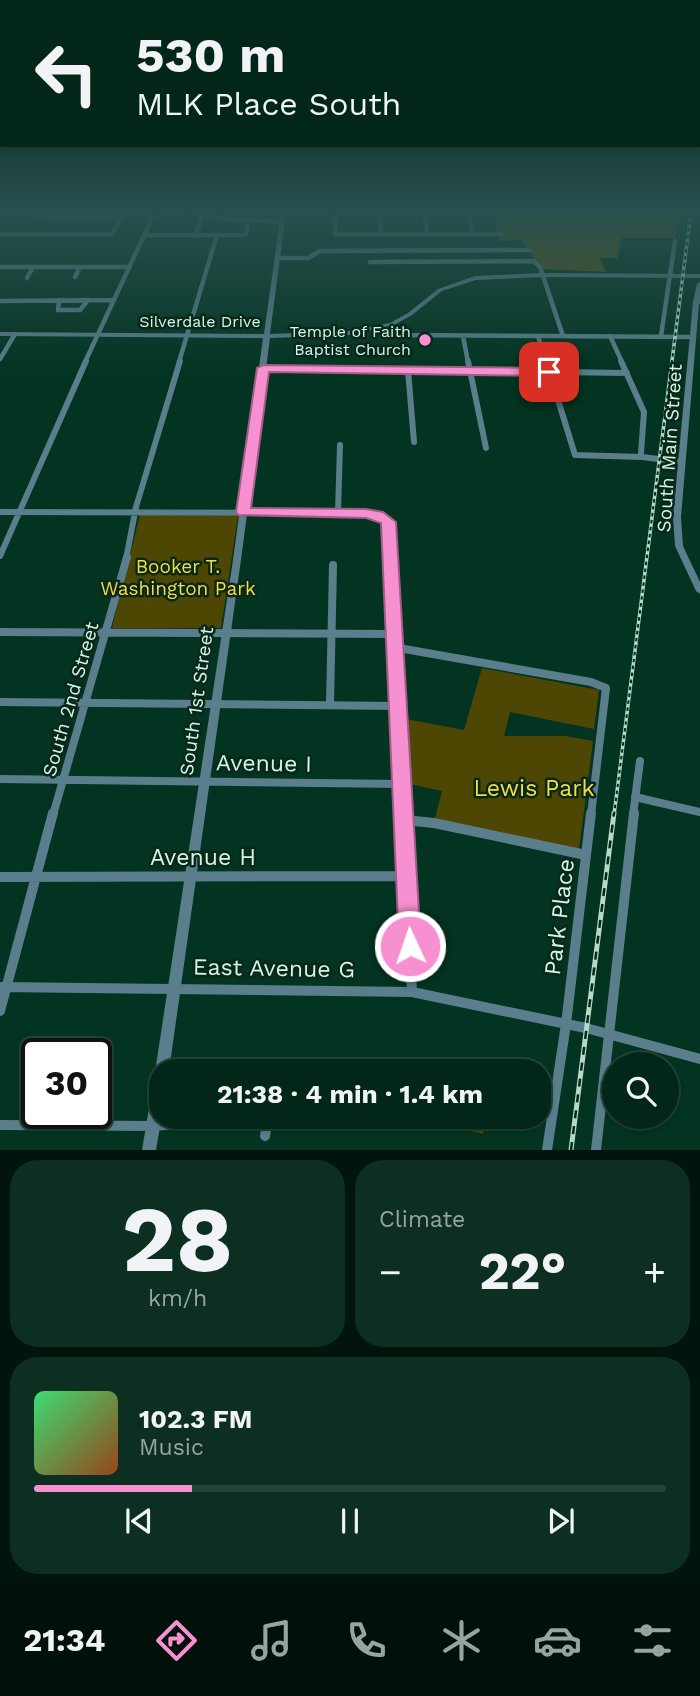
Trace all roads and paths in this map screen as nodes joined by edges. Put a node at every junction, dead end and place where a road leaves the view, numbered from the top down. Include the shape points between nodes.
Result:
1 (207, 266) edge
2 (277, 266) edge
3 (537, 266) edge
4 (671, 266) edge
5 (0, 267) edge
6 (33, 267) junction
7 (80, 267) junction
8 (129, 267) joint
9 (543, 275) junction
10 (669, 275) junction
11 (700, 276) edge
12 (75, 277) dead end
13 (27, 278) dead end
14 (700, 284) edge
15 (60, 300) junction
16 (88, 300) junction
17 (113, 300) junction
18 (0, 301) edge
19 (698, 302) edge
20 (375, 329) junction
21 (0, 334) edge
22 (15, 334) junction
23 (97, 335) junction
24 (186, 335) junction
25 (538, 335) junction
26 (661, 335) junction
27 (268, 336) junction
28 (463, 336) junction
29 (564, 336) junction
30 (610, 336) junction
31 (693, 337) junction
32 (0, 359) edge
33 (263, 368) junction
34 (408, 370) junction
35 (470, 372) junction
36 (549, 372) junction
37 (627, 373) junction
38 (414, 443) dead end
39 (340, 445) dead end
40 (486, 448) dead end
41 (641, 453) dead end
42 (682, 462) junction
43 (0, 512) edge
44 (19, 512) junction
45 (136, 512) junction
46 (243, 512) junction
47 (338, 513) junction
48 (0, 556) edge
49 (333, 565) dead end
50 (700, 591) edge
51 (0, 632) edge
52 (104, 633) junction
53 (226, 633) junction
54 (333, 634) junction
55 (393, 634) junction
56 (393, 647) junction
57 (0, 702) edge
58 (85, 704) junction
59 (214, 704) junction
60 (330, 704) junction
61 (397, 706) junction
62 (640, 761) dead end
63 (0, 779) edge
64 (62, 780) junction
65 (204, 781) junction
66 (401, 784) junction
67 (635, 797) junction
68 (700, 811) edge
69 (404, 820) junction
70 (586, 855) junction
71 (190, 876) junction
72 (406, 876) junction
73 (0, 877) edge
74 (35, 877) junction
75 (3, 987) edge
76 (174, 987) junction
77 (412, 992) junction
78 (0, 1011) edge
79 (566, 1024) junction
80 (607, 1034) junction
81 (163, 1059) edge
82 (700, 1059) edge
83 (0, 1125) edge
84 (149, 1126) edge
85 (152, 1129) edge
86 (266, 1129) edge
87 (265, 1136) dead end
88 (149, 1150) edge
89 (547, 1150) edge
90 (596, 1150) edge

1 - 24 street, South 2nd Street
2 - 27 street, South 1st Street
3 - 9 street
4 - 10 street
5 - 6 street
6 - 7 street
6 - 13 street
7 - 8 street
7 - 12 street
8 - 17 street
9 - 10 street
9 - 20 street via 467,280 440,290 400,320
9 - 29 street
10 - 11 street
10 - 26 street
14 - 19 street, South Main Street
15 - 16 street
15 - 16 street via 58,310 68,312 80,310
15 - 18 street
16 - 17 street
17 - 23 street
19 - 31 street, South Main Street
20 - 27 street, Silverdale Drive
20 - 28 street, Silverdale Drive via 397,335
21 - 22 street, Silverdale Drive
22 - 23 street, Silverdale Drive
22 - 32 street
23 - 24 street, Silverdale Drive
23 - 44 street
24 - 27 street, Silverdale Drive
24 - 45 street, South 2nd Street
25 - 28 street, Silverdale Drive
25 - 29 street, Silverdale Drive
25 - 36 street
26 - 30 street, Silverdale Drive
26 - 31 street, Silverdale Drive
27 - 33 street, South 1st Street
28 - 35 street
29 - 30 street, Silverdale Drive
30 - 37 street
31 - 42 street, South Main Street
33 - 34 street
33 - 46 street, South 1st Street
34 - 35 street
34 - 38 street
35 - 36 street
35 - 40 street
36 - 37 street
36 - 42 street via 575,455
37 - 41 street via 644,412
39 - 47 street
42 - 50 street, South Main Street via 679,546
43 - 44 street
44 - 45 street
44 - 48 street
45 - 46 street
45 - 52 street, South 2nd Street
46 - 47 street
46 - 53 street, South 1st Street
47 - 55 street via 384,518 390,530
49 - 54 street
51 - 52 street
52 - 53 street
52 - 58 street, South 2nd Street
53 - 54 street
53 - 59 street, South 1st Street
54 - 55 street
54 - 60 street
55 - 56 street
56 - 61 street
56 - 70 street, Park Place via 606,688
57 - 58 street
58 - 59 street
58 - 64 street, South 2nd Street
59 - 60 street
59 - 65 street, South 1st Street
60 - 61 street
61 - 66 street
62 - 67 street
63 - 64 street, Avenue I
64 - 65 street, Avenue I
64 - 74 street, South 2nd Street
65 - 66 street, Avenue I
65 - 71 street, South 1st Street
66 - 69 street
67 - 68 street
67 - 80 street
69 - 70 street via 434,822
69 - 72 street
70 - 79 street, Park Place
71 - 72 street, Avenue H
71 - 74 street, Avenue H
71 - 76 street, South 1st Street
72 - 77 street
73 - 74 street, Avenue H
74 - 75 street, South 2nd Street
75 - 76 street, East Avenue G
75 - 78 street, South 2nd Street
76 - 77 street, East Avenue G
76 - 81 street, South 1st Street
77 - 79 street, East Avenue G
79 - 80 street, East Avenue G
79 - 89 street, Park Place
80 - 82 street, East Avenue G
80 - 90 street
83 - 84 street
85 - 88 street, South 1st Street
86 - 87 street

